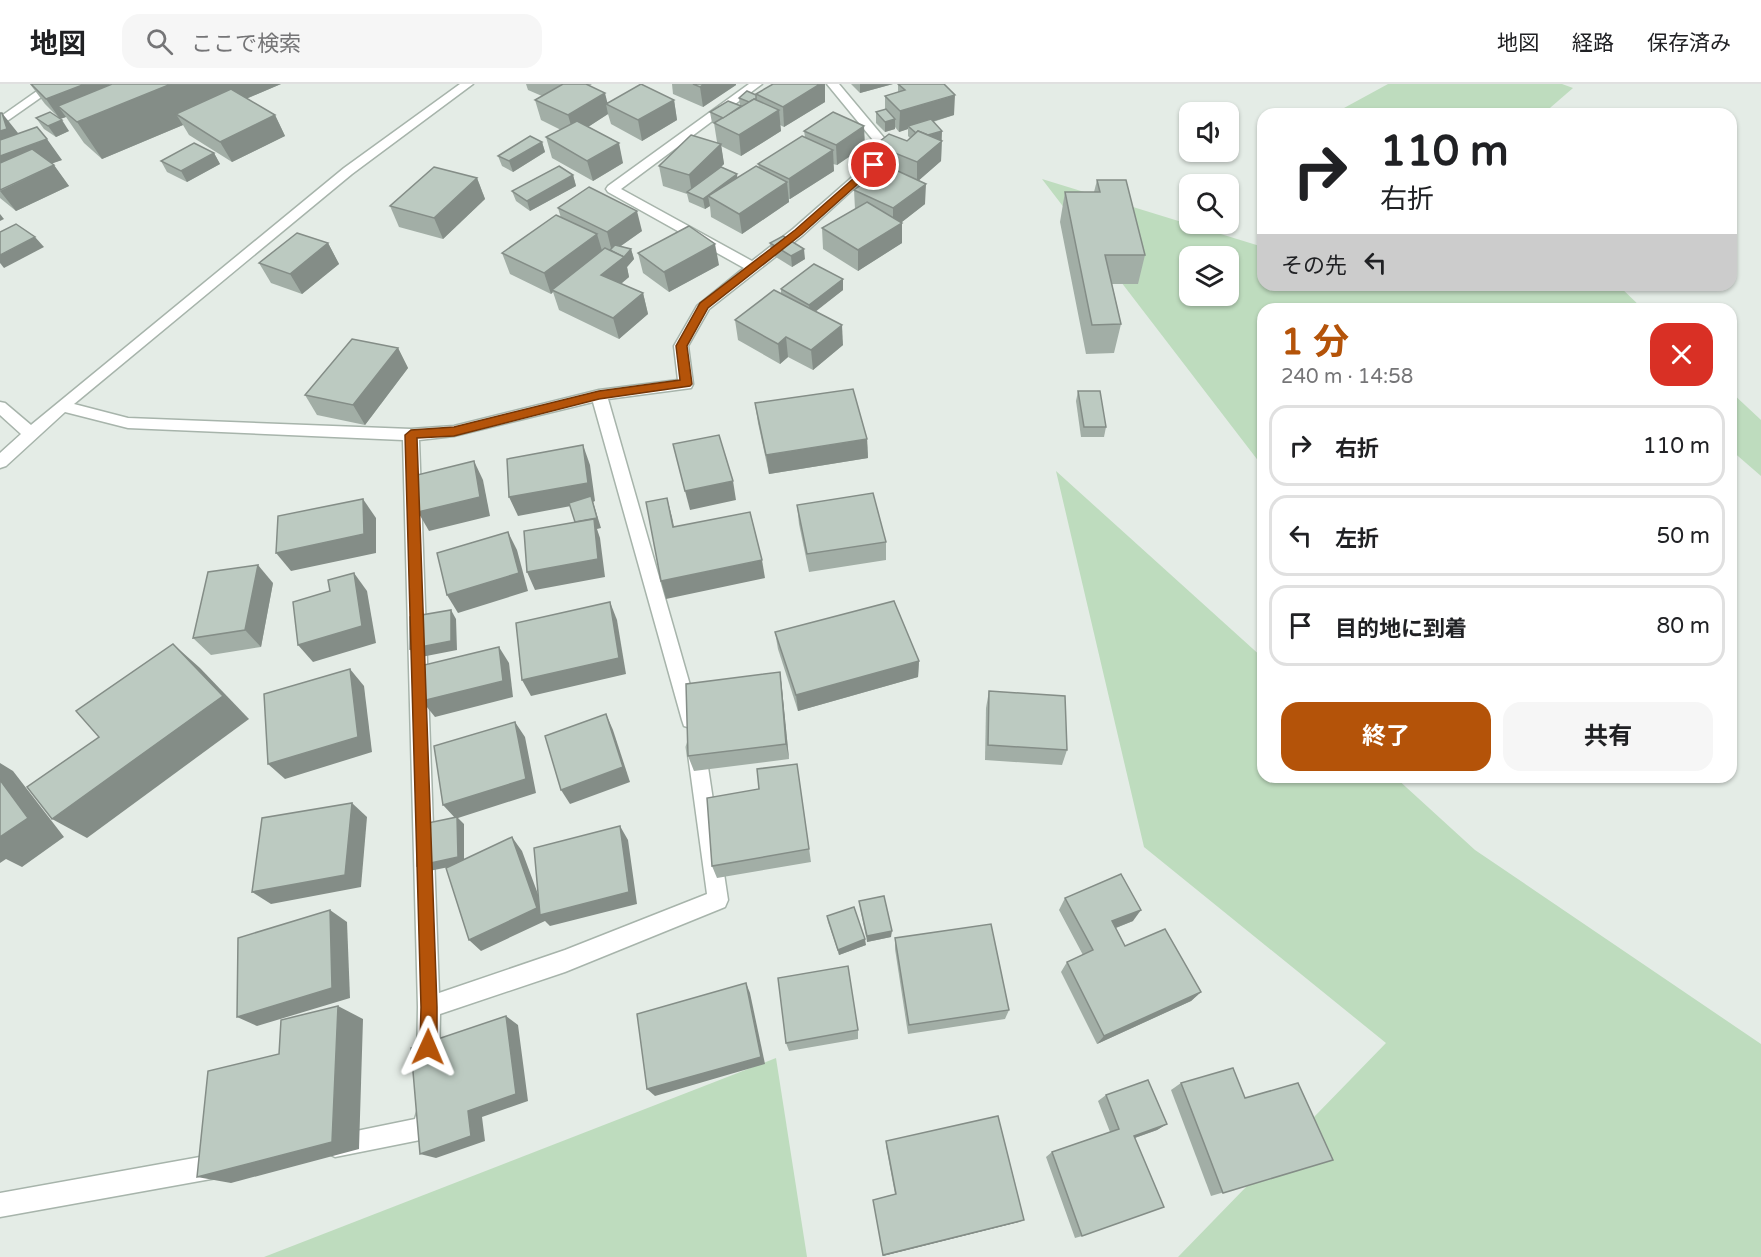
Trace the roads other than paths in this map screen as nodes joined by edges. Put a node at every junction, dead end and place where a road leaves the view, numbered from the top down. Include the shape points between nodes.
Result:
1 (54, 84) edge
2 (467, 84) edge
3 (756, 84) edge
4 (833, 84) edge
5 (0, 122) edge
6 (753, 267) junction
7 (599, 395) junction
8 (62, 406) junction
9 (0, 407) edge
10 (32, 435) junction
11 (411, 435) junction
12 (0, 462) edge
13 (429, 1007) junction
14 (311, 1149) edge
15 (242, 1162) edge
16 (0, 1205) edge

1 - 5 street
2 - 8 street via 348,171
3 - 6 street via 612,189
4 - 6 street via 890,151
6 - 7 street via 704,306 681,346 686,384
7 - 11 street via 454,431
7 - 13 street via 690,710 718,900 565,961
8 - 10 street
8 - 11 street via 128,423
9 - 10 street
10 - 12 street
11 - 13 street
13 - 14 street via 427,1129
15 - 16 street

